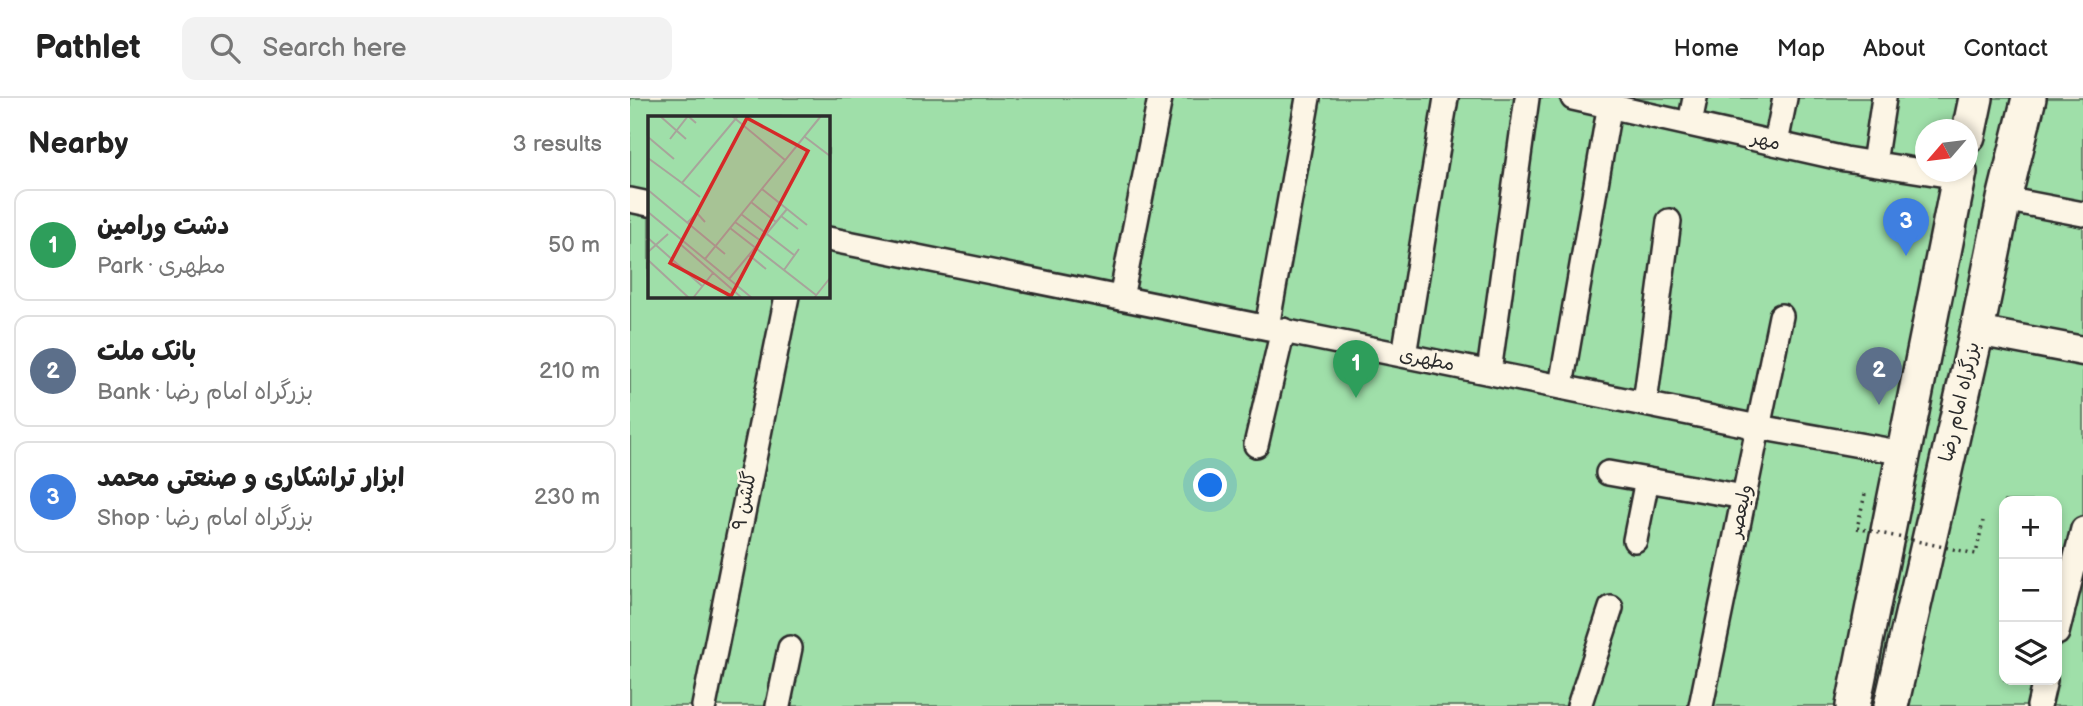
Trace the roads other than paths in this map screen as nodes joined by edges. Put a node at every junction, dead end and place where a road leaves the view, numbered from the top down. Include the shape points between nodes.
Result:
1 (1160, 98) edge
2 (1308, 98) edge
3 (1446, 98) edge
4 (1527, 98) edge
5 (1573, 98) edge
6 (1695, 98) edge
7 (1785, 98) edge
8 (1884, 98) edge
9 (1976, 98) edge
10 (2029, 98) edge
11 (1611, 102) edge
12 (1972, 119) edge
13 (1690, 123) junction
14 (1776, 143) junction
15 (1874, 163) junction
16 (1915, 168) edge
17 (1958, 182) edge
18 (2004, 199) junction
19 (630, 200) edge
20 (648, 204) edge
21 (2083, 214) edge
22 (1669, 221) dead end
23 (830, 239) edge
24 (787, 298) edge
25 (1121, 298) junction
26 (1781, 316) dead end
27 (1275, 329) junction
28 (1978, 331) junction
29 (2083, 351) edge
30 (1404, 355) junction
31 (1489, 372) junction
32 (1561, 386) junction
33 (1645, 404) junction
34 (1759, 427) junction
35 (1256, 445) dead end
36 (1904, 453) junction
37 (1608, 473) dead end
38 (1647, 480) junction
39 (1744, 497) junction
40 (2083, 529) edge
41 (1635, 540) dead end
42 (1611, 608) dead end
43 (2060, 622) edge
44 (790, 648) dead end
45 (2044, 685) edge
46 (704, 706) edge
47 (778, 706) edge
48 (1579, 706) edge
49 (1701, 706) edge
50 (1853, 706) edge
51 (1891, 706) edge
52 (2039, 706) edge

1 - 25 street
2 - 27 street
3 - 30 street
4 - 31 street
5 - 11 street, مهر
6 - 13 street
7 - 14 street
8 - 15 street
9 - 12 highway
10 - 18 highway, بزرگراه امام رضا
11 - 13 street, مهر
11 - 32 street
13 - 14 street, مهر
14 - 15 street, مهر
15 - 16 street, مهر
17 - 36 highway
18 - 21 street
18 - 28 highway, بزرگراه امام رضا
19 - 20 street
22 - 33 street
23 - 25 street, مطهری
24 - 46 street, گلشن ۹
25 - 27 street, مطهری
26 - 34 street, ولیعصر
27 - 30 street, مطهری
27 - 35 street
28 - 29 main road
28 - 51 highway, بزرگراه امام رضا
30 - 31 street, مطهری
31 - 32 street, مطهری
32 - 33 street, مطهری
33 - 34 street, مطهری
34 - 36 street, مطهری
34 - 39 street, ولیعصر
36 - 50 highway
37 - 38 street
38 - 39 street
38 - 41 street
39 - 49 street, ولیعصر
40 - 43 street
42 - 48 street
44 - 47 street
45 - 52 street

